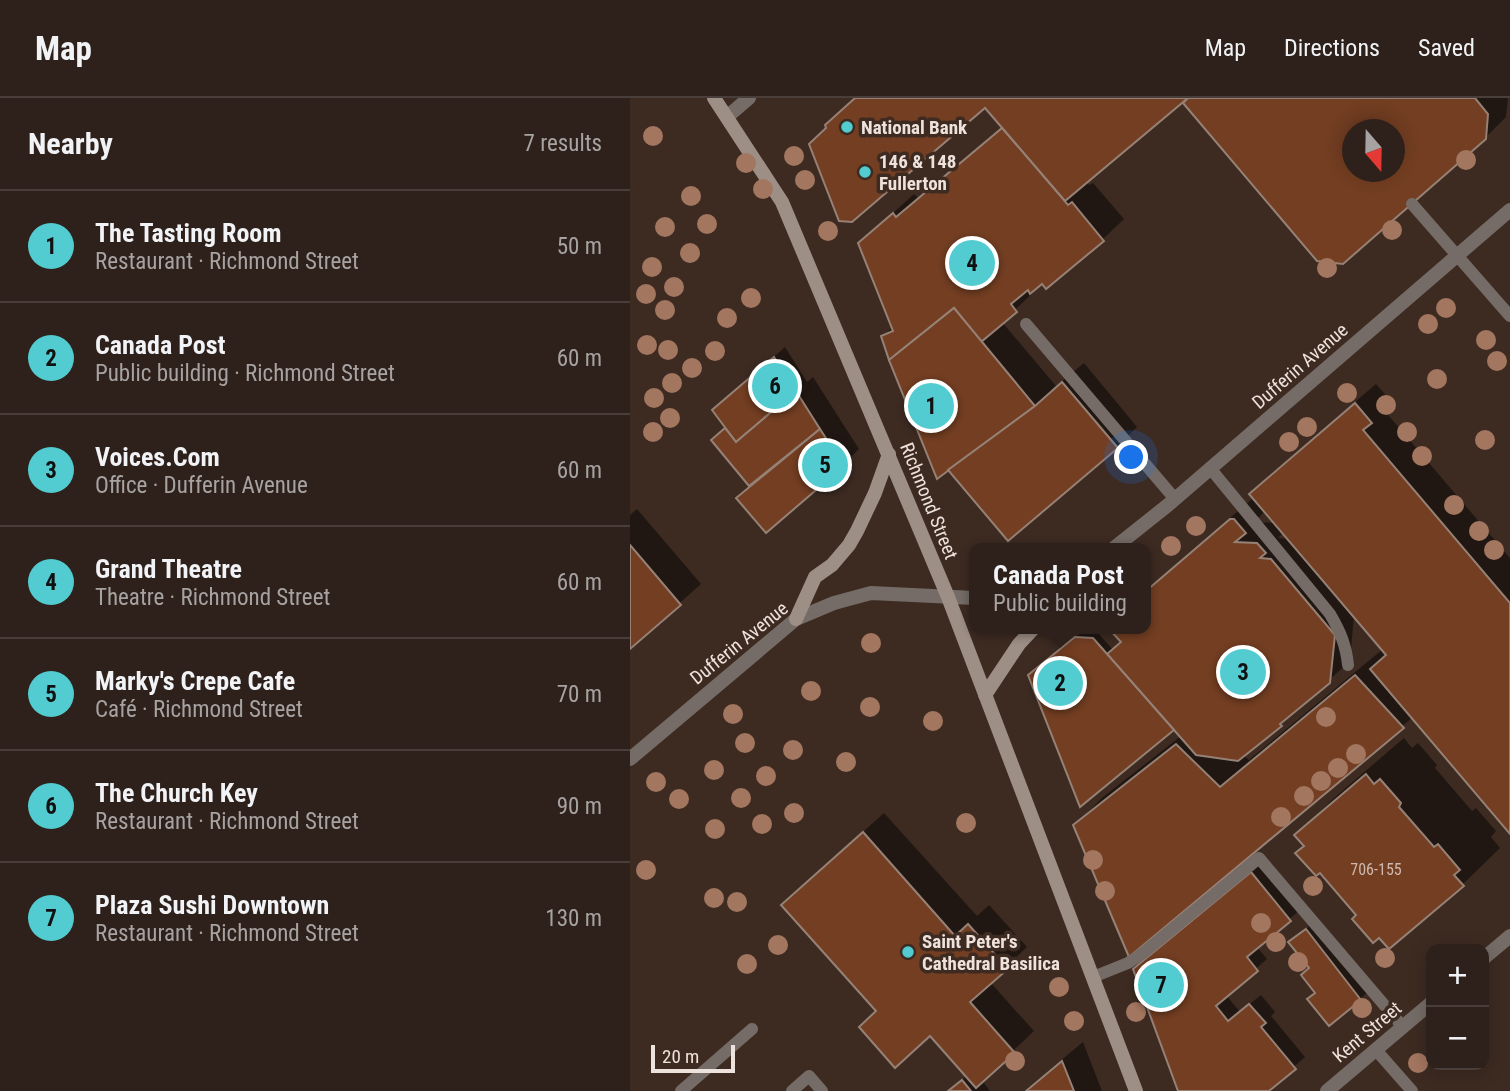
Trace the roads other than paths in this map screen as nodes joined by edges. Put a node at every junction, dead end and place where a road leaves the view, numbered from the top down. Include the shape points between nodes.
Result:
1 (714, 98) edge
2 (749, 98) edge
3 (728, 116) junction
4 (1412, 204) dead end
5 (1510, 210) edge
6 (1457, 255) junction
7 (1510, 316) edge
8 (1026, 324) dead end
9 (889, 454) junction
10 (1210, 468) junction
11 (1175, 499) junction
12 (1120, 543) edge
13 (948, 597) junction
14 (969, 598) edge
15 (796, 619) junction
16 (1028, 634) edge
17 (1348, 665) dead end
18 (985, 695) junction
19 (630, 759) edge
20 (1510, 936) edge
21 (1489, 954) edge
22 (1093, 977) junction
23 (1426, 1007) edge
24 (1403, 1027) junction
25 (752, 1029) dead end
26 (1376, 1050) junction
27 (681, 1091) edge
28 (792, 1091) edge
29 (822, 1091) edge
30 (1136, 1091) edge
31 (1327, 1091) edge
32 (1412, 1091) edge

1 - 3 main road, Richmond Street
2 - 3 street
3 - 9 main road, Richmond Street via 782,202
4 - 6 lane
5 - 6 street, Dufferin Avenue
6 - 7 lane
6 - 10 street, Dufferin Avenue
8 - 11 lane
9 - 13 main road, Richmond Street
9 - 15 main road via 849,545 815,577
10 - 11 street, Dufferin Avenue
10 - 17 lane via 1330,614 1346,647
11 - 12 street, Dufferin Avenue
13 - 14 street, Dufferin Avenue
13 - 15 street, Dufferin Avenue via 870,593
13 - 18 main road, Richmond Street
15 - 19 street, Dufferin Avenue
16 - 18 main road
18 - 22 main road, Richmond Street
20 - 21 street
22 - 24 lane via 1143,953 1259,858
22 - 30 main road, Richmond Street
23 - 24 street, Kent Street
24 - 26 street, Kent Street
25 - 27 lane
26 - 31 street, Kent Street
26 - 32 lane
28 - 29 lane via 809,1076

